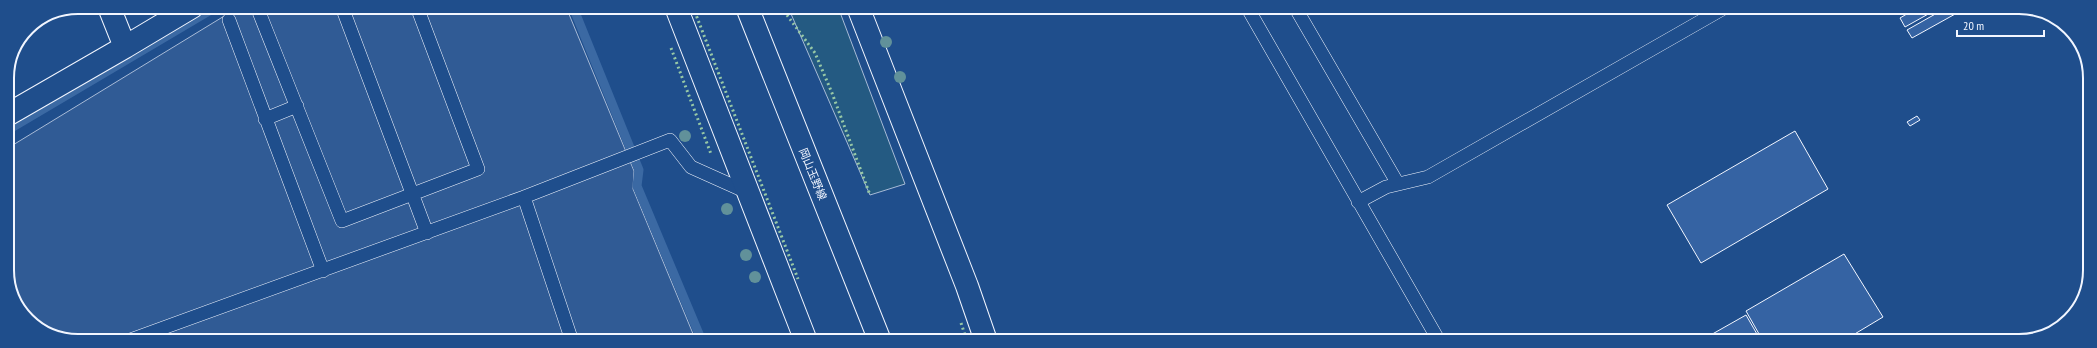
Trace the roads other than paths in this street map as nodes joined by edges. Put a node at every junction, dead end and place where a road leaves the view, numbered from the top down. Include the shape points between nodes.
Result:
1 (112, 14) edge
2 (180, 14) edge
3 (260, 14) edge
4 (345, 14) edge
5 (420, 14) edge
6 (679, 14) edge
7 (750, 14) edge
8 (861, 14) edge
9 (1251, 14) edge
10 (1298, 14) edge
11 (1713, 14) edge
12 (228, 20) dead end
13 (125, 47) junction
14 (297, 106) junction
15 (14, 111) edge
16 (265, 119) junction
17 (1398, 184) junction
18 (749, 193) junction
19 (413, 194) junction
20 (524, 197) junction
21 (1358, 202) junction
22 (427, 233) junction
23 (323, 271) junction
24 (147, 334) edge
25 (570, 334) edge
26 (803, 334) edge
27 (877, 334) edge
28 (984, 334) edge
29 (1435, 334) edge

1 - 13 street
2 - 13 street
3 - 14 lane
4 - 19 lane
5 - 19 lane via 478,169
6 - 18 street
7 - 27 street, 岡山玉野線
8 - 28 street
9 - 21 lane
10 - 17 lane
11 - 17 lane via 1428,177
12 - 16 lane
13 - 15 street
14 - 16 lane
14 - 19 lane via 342,221
16 - 23 lane
17 - 21 lane via 1386,187
18 - 20 lane via 691,167 670,140
18 - 26 street
19 - 22 lane
20 - 22 lane
20 - 25 lane
21 - 29 lane
22 - 23 lane
23 - 24 lane

